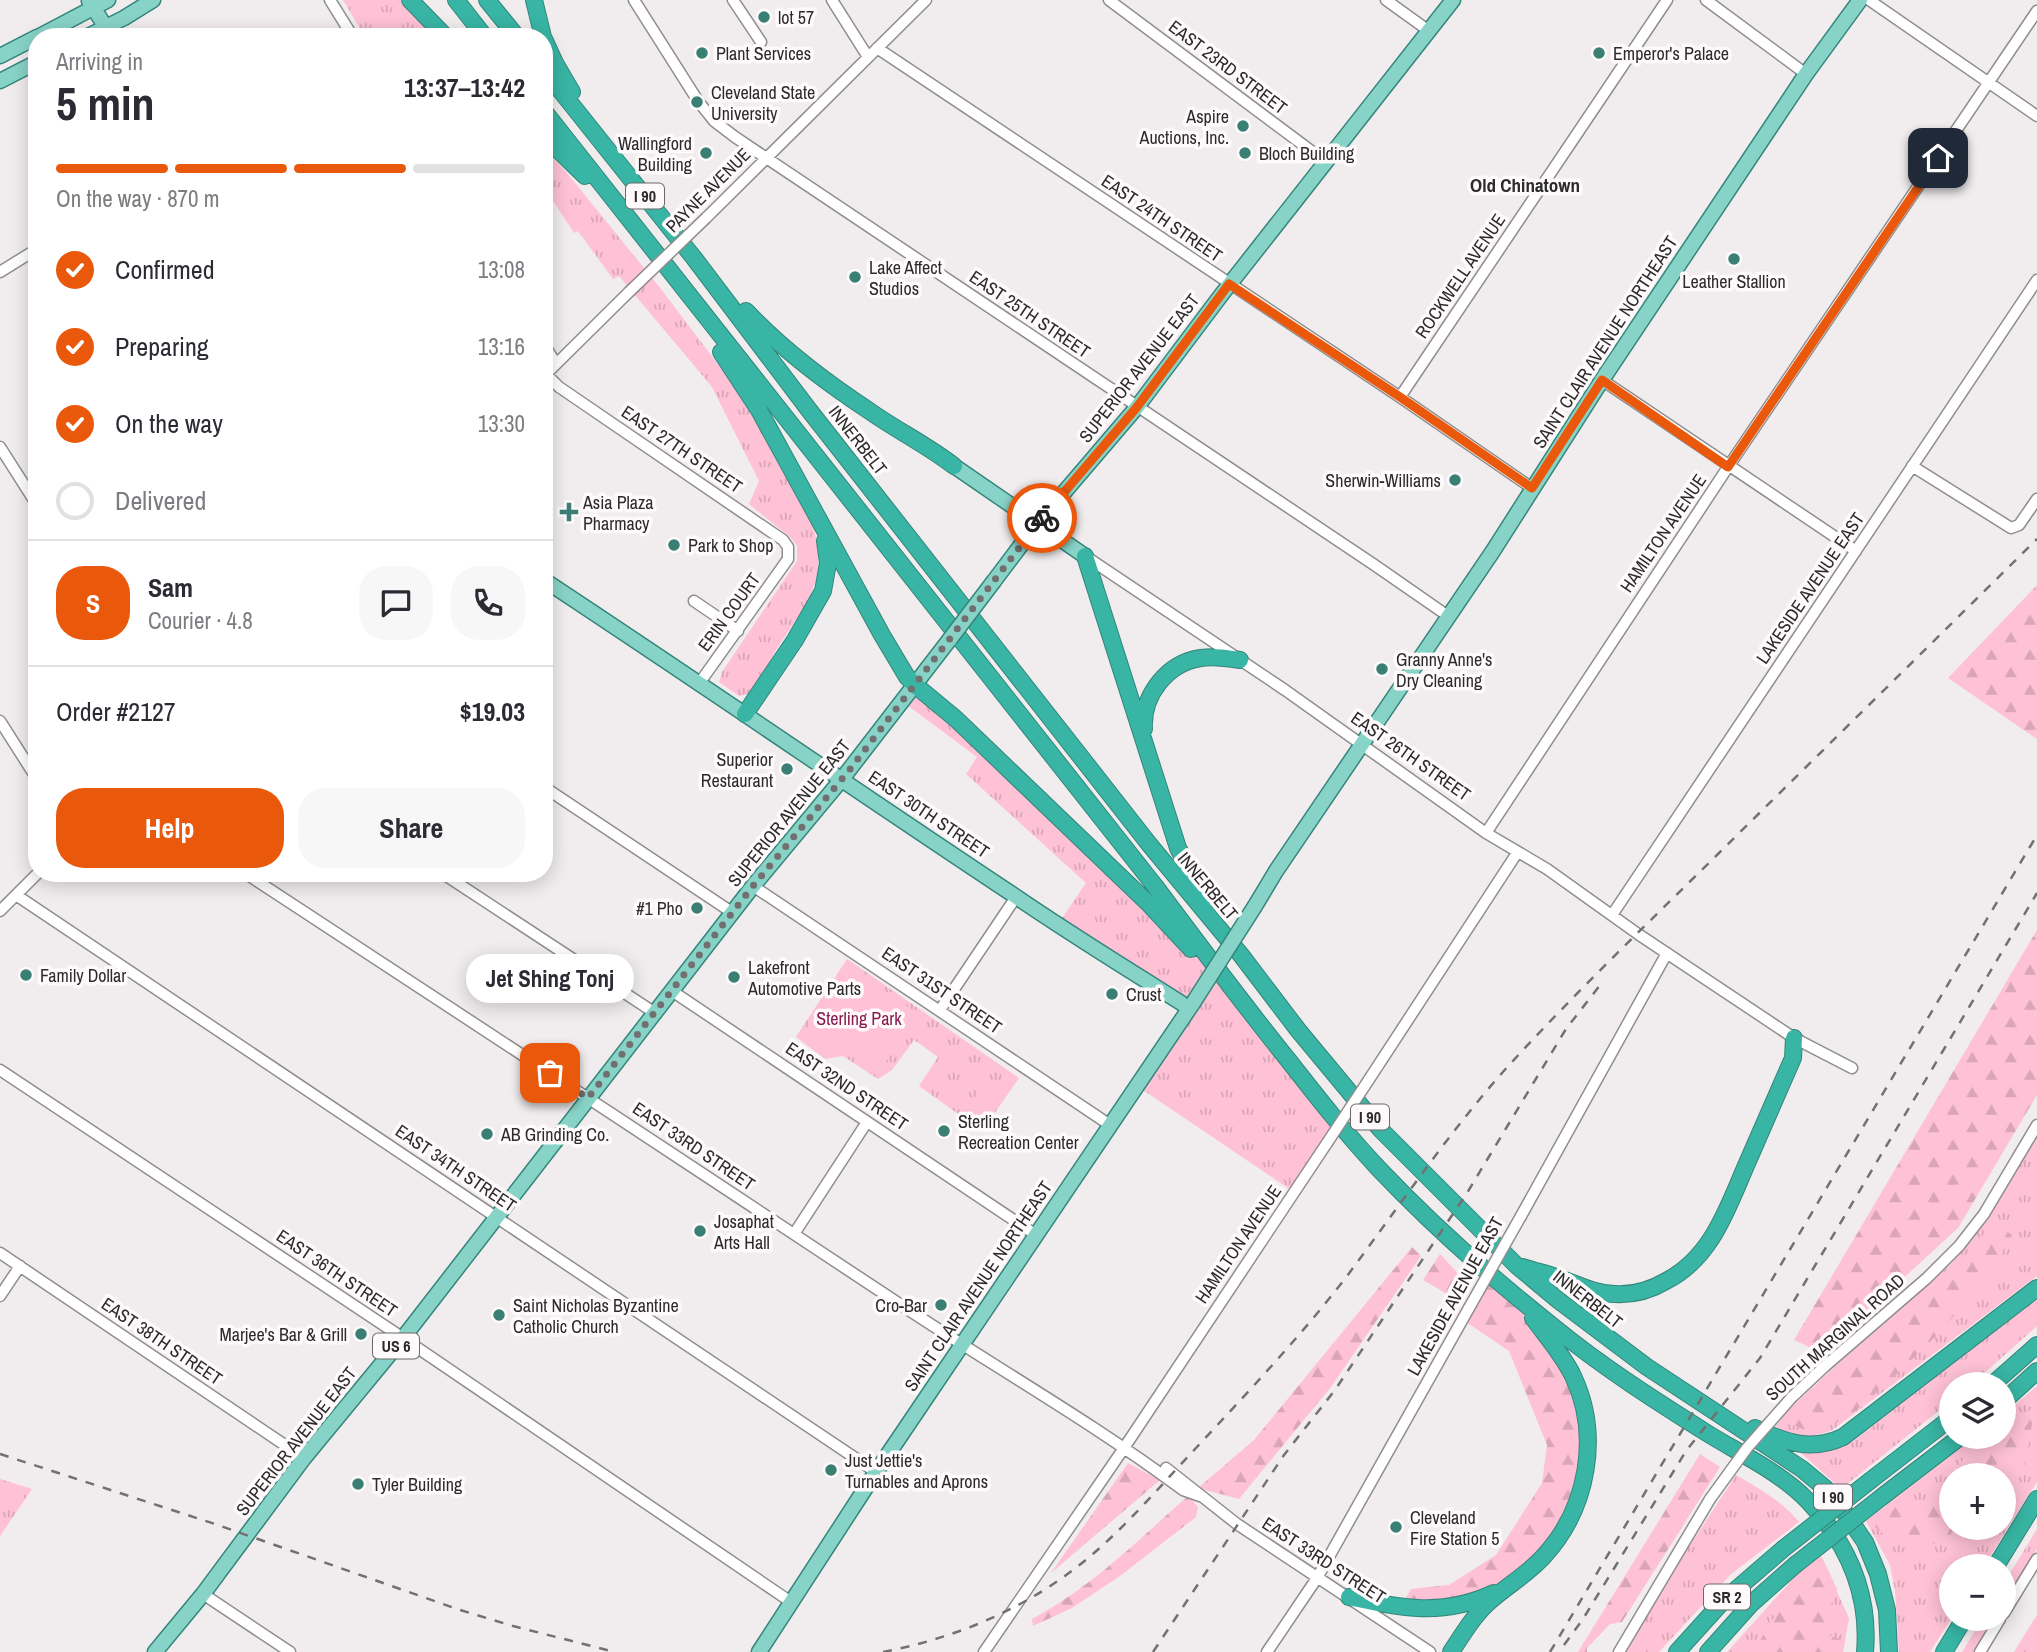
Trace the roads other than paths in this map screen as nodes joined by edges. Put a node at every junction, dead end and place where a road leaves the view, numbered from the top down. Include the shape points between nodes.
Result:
1 (108, 0) edge
2 (153, 0) edge
3 (330, 0) edge
4 (410, 0) edge
5 (456, 0) edge
6 (487, 0) edge
7 (534, 0) edge
8 (634, 0) edge
9 (733, 0) edge
10 (832, 0) edge
11 (926, 0) edge
12 (1109, 0) edge
13 (1386, 0) edge
14 (1453, 0) edge
15 (1667, 0) edge
16 (1706, 0) edge
17 (1860, 0) edge
18 (1869, 0) edge
19 (91, 4) edge
20 (2037, 11) edge
21 (52, 28) edge
22 (106, 28) edge
23 (113, 28) edge
24 (348, 28) edge
25 (437, 28) edge
26 (478, 28) edge
27 (510, 28) edge
28 (541, 28) edge
29 (1429, 31) junction
30 (28, 42) edge
31 (761, 42) dead end
32 (877, 48) junction
33 (0, 56) edge
34 (868, 57) junction
35 (553, 58) edge
36 (28, 67) edge
37 (1806, 75) junction
38 (0, 81) edge
39 (553, 81) edge
40 (1988, 83) junction
41 (2037, 116) edge
42 (553, 122) edge
43 (596, 133) junction
44 (553, 144) edge
45 (766, 159) junction
46 (1326, 162) junction
47 (619, 205) junction
48 (28, 255) edge
49 (694, 258) junction
50 (0, 272) edge
51 (671, 273) junction
52 (2037, 281) edge
53 (1229, 284) junction
54 (553, 359) edge
55 (556, 364) junction
56 (553, 367) edge
57 (1602, 380) junction
58 (553, 382) edge
59 (1400, 397) junction
60 (1137, 407) junction
61 (0, 447) edge
62 (954, 466) joint
63 (1912, 466) junction
64 (1728, 467) junction
65 (1532, 488) junction
66 (28, 491) edge
67 (2037, 499) edge
68 (1037, 524) junction
69 (821, 525) junction
70 (1856, 551) junction
71 (1085, 556) junction
72 (788, 559) joint
73 (553, 586) edge
74 (694, 601) dead end
75 (1448, 616) junction
76 (738, 631) junction
77 (1240, 660) junction
78 (698, 685) junction
79 (915, 685) junction
80 (745, 714) junction
81 (0, 721) edge
82 (1144, 745) junction
83 (1362, 745) junction
84 (28, 765) edge
85 (842, 779) junction
86 (553, 793) edge
87 (1486, 833) junction
88 (1517, 853) junction
89 (29, 882) edge
90 (260, 882) edge
91 (456, 882) edge
92 (753, 886) junction
93 (16, 895) junction
94 (1016, 897) junction
95 (0, 911) edge
96 (733, 913) junction
97 (1612, 915) junction
98 (1667, 953) junction
99 (1241, 955) junction
100 (671, 991) junction
101 (1236, 994) junction
102 (1191, 1006) junction
103 (940, 1010) junction
104 (655, 1013) junction
105 (1794, 1038) junction
106 (1852, 1068) dead end
107 (0, 1070) edge
108 (588, 1098) junction
109 (867, 1122) junction
110 (1110, 1125) junction
111 (2037, 1125) edge
112 (496, 1216) junction
113 (794, 1234) junction
114 (1037, 1235) junction
115 (0, 1253) edge
116 (1516, 1265) junction
117 (20, 1266) junction
118 (2037, 1288) edge
119 (1514, 1294) junction
120 (0, 1296) edge
121 (402, 1338) junction
122 (962, 1345) junction
123 (2037, 1345) edge
124 (2037, 1371) edge
125 (2007, 1372) edge
126 (2016, 1390) edge
127 (1696, 1399) junction
128 (1939, 1427) edge
129 (1124, 1447) junction
130 (1944, 1449) edge
131 (304, 1458) junction
132 (876, 1472) junction
133 (2037, 1499) edge
134 (2003, 1554) edge
135 (2037, 1559) edge
136 (1317, 1578) junction
137 (1506, 1587) junction
138 (2016, 1593) edge
139 (203, 1594) junction
140 (1349, 1597) junction
141 (791, 1602) junction
142 (1957, 1631) edge
143 (1993, 1631) edge
144 (155, 1652) edge
145 (290, 1652) edge
146 (760, 1652) edge
147 (984, 1652) edge
148 (1267, 1652) edge
149 (1430, 1652) edge
150 (1451, 1652) edge
151 (1619, 1652) edge
152 (1677, 1652) edge
153 (1708, 1652) edge
154 (1865, 1652) edge
155 (1889, 1652) edge
156 (1944, 1652) edge
157 (1980, 1652) edge

1 - 19 main road
2 - 23 main road
3 - 24 street
4 - 25 highway
5 - 26 highway
6 - 27 highway
7 - 28 highway
8 - 45 street, EAST 25TH STREET via 698,102 714,121
9 - 31 street
10 - 34 street
11 - 32 street, PAYNE AVENUE
12 - 46 street, EAST 23RD STREET
13 - 29 street
14 - 29 main road, SUPERIOR AVENUE EAST / US 6
15 - 59 street, ROCKWELL AVENUE
16 - 37 street
17 - 37 main road, SAINT CLAIR AVENUE NORTHEAST
18 - 40 street
19 - 21 main road
19 - 22 main road
20 - 40 street, HAMILTON AVENUE
29 - 46 main road, SUPERIOR AVENUE EAST / US 6
30 - 33 main road
32 - 34 street, PAYNE AVENUE
32 - 53 street, EAST 24TH STREET
34 - 45 street, PAYNE AVENUE
35 - 43 highway
36 - 38 main road
37 - 57 main road, SAINT CLAIR AVENUE NORTHEAST
39 - 43 highway, INNERBELT / I 90
40 - 41 street
40 - 64 street, HAMILTON AVENUE
42 - 47 highway, I 90
43 - 49 highway, INNERBELT / I 90
44 - 47 highway
45 - 55 street, PAYNE AVENUE, bridge
45 - 60 street, EAST 25TH STREET
46 - 53 main road, SUPERIOR AVENUE EAST / US 6
47 - 51 highway, I 90
48 - 50 street
49 - 62 highway via 791,354
49 - 99 highway, INNERBELT / I 90 via 1149,844
51 - 69 highway via 753,400
51 - 101 highway, I 90
52 - 63 street, LAKESIDE AVENUE EAST
53 - 59 street, EAST 24TH STREET
53 - 60 main road, SUPERIOR AVENUE EAST / US 6
54 - 55 street
55 - 56 street, PAYNE AVENUE
57 - 64 street
57 - 65 main road, SAINT CLAIR AVENUE NORTHEAST
58 - 72 street, EAST 27TH STREET via 783,540
59 - 65 street, EAST 24TH STREET
60 - 68 main road, SUPERIOR AVENUE EAST / US 6
60 - 75 street, EAST 25TH STREET
61 - 66 street
62 - 68 main road, EAST 26TH STREET
63 - 67 street via 2011,528 2019,526
63 - 70 street, LAKESIDE AVENUE EAST
64 - 70 street
64 - 87 street, HAMILTON AVENUE
65 - 75 main road, SAINT CLAIR AVENUE NORTHEAST
68 - 71 main road, EAST 26TH STREET
68 - 79 main road, SUPERIOR AVENUE EAST / US 6, bridge
69 - 79 highway via 888,647
69 - 80 highway via 828,563 823,591
70 - 97 street, LAKESIDE AVENUE EAST
71 - 77 street, EAST 26TH STREET
71 - 82 highway
72 - 76 street, ERIN COURT
73 - 78 main road, EAST 30TH STREET
74 - 76 street
75 - 83 main road, SAINT CLAIR AVENUE NORTHEAST
76 - 78 street, ERIN COURT
77 - 82 highway via 1201,658 1165,675 1145,710
77 - 83 street, EAST 26TH STREET
78 - 80 main road, EAST 30TH STREET
79 - 85 main road, SUPERIOR AVENUE EAST / US 6
79 - 101 highway via 1150,905
80 - 85 main road, EAST 30TH STREET
81 - 84 street
82 - 99 highway via 1183,861
83 - 87 street, EAST 26TH STREET
83 - 102 main road, SAINT CLAIR AVENUE NORTHEAST, bridge
85 - 92 main road, SUPERIOR AVENUE EAST / US 6
85 - 94 main road, EAST 30TH STREET
86 - 96 street
87 - 88 street, EAST 26TH STREET
88 - 97 street, EAST 26TH STREET
88 - 129 street, HAMILTON AVENUE, bridge
89 - 93 street
90 - 108 street, EAST 33RD STREET
91 - 104 street
92 - 96 main road, SUPERIOR AVENUE EAST / US 6
92 - 103 street, EAST 31ST STREET
93 - 95 street
93 - 112 street, EAST 34TH STREET
94 - 102 main road, EAST 30TH STREET
94 - 103 street
96 - 100 main road, SUPERIOR AVENUE EAST / US 6
97 - 98 street, EAST 26TH STREET
98 - 105 street, EAST 26TH STREET
98 - 136 street, LAKESIDE AVENUE EAST, bridge
99 - 116 highway, INNERBELT / I 90 via 1381,1129
100 - 104 main road, SUPERIOR AVENUE EAST / US 6
100 - 109 street, EAST 32ND STREET
101 - 119 highway, I 90 via 1378,1168
102 - 110 main road, SAINT CLAIR AVENUE NORTHEAST
103 - 110 street, EAST 31ST STREET
104 - 108 main road, SUPERIOR AVENUE EAST / US 6
105 - 106 street, EAST 26TH STREET
105 - 116 highway via 1793,1058 1720,1226 1689,1266 1660,1285 1616,1294 1592,1291
107 - 121 street, EAST 36TH STREET
108 - 112 main road, SUPERIOR AVENUE EAST / US 6
108 - 113 street, EAST 33RD STREET
109 - 113 street
109 - 114 street, EAST 32ND STREET
110 - 114 main road, SAINT CLAIR AVENUE NORTHEAST
111 - 151 street, SOUTH MARGINAL ROAD, bridge via 1984,1214 1959,1246 1792,1397 1747,1448 1710,1499
112 - 121 main road, SUPERIOR AVENUE EAST / US 6
112 - 132 street, EAST 34TH STREET
113 - 122 street, EAST 33RD STREET
114 - 122 main road, SAINT CLAIR AVENUE NORTHEAST
115 - 117 street, EAST 38TH STREET
116 - 127 highway, INNERBELT / I 90 via 1587,1323
117 - 120 street
117 - 131 street, EAST 38TH STREET
118 - 127 highway via 1850,1433 1828,1443 1802,1445 1784,1440
119 - 137 highway via 1573,1377 1583,1407 1588,1449 1583,1482 1566,1528 1542,1559
119 - 154 highway, I 90 via 1616,1374 1777,1475 1806,1499 1840,1542 1856,1574 1864,1609
121 - 131 main road, SUPERIOR AVENUE EAST / US 6
121 - 141 street, EAST 36TH STREET
122 - 129 street, EAST 33RD STREET
122 - 132 main road, SAINT CLAIR AVENUE NORTHEAST
123 - 125 highway
124 - 126 highway
127 - 155 highway, INNERBELT / I 90 via 1801,1469 1840,1506 1865,1542 1878,1574 1887,1610
128 - 152 highway, SR 2, bridge via 1743,1582
129 - 136 street, EAST 33RD STREET via 1167,1469
129 - 147 street, HAMILTON AVENUE
130 - 153 highway, bridge via 1794,1565 1737,1617
131 - 139 main road, SUPERIOR AVENUE EAST / US 6
132 - 141 main road, SAINT CLAIR AVENUE NORTHEAST
133 - 134 highway
135 - 138 street
136 - 140 street, EAST 33RD STREET
136 - 148 street, LAKESIDE AVENUE EAST
137 - 140 highway via 1472,1602 1431,1609
137 - 150 highway via 1476,1616
139 - 144 main road, SUPERIOR AVENUE EAST / US 6
139 - 145 street
140 - 149 street, EAST 33RD STREET
141 - 146 main road, SAINT CLAIR AVENUE NORTHEAST
142 - 156 highway
143 - 157 street

